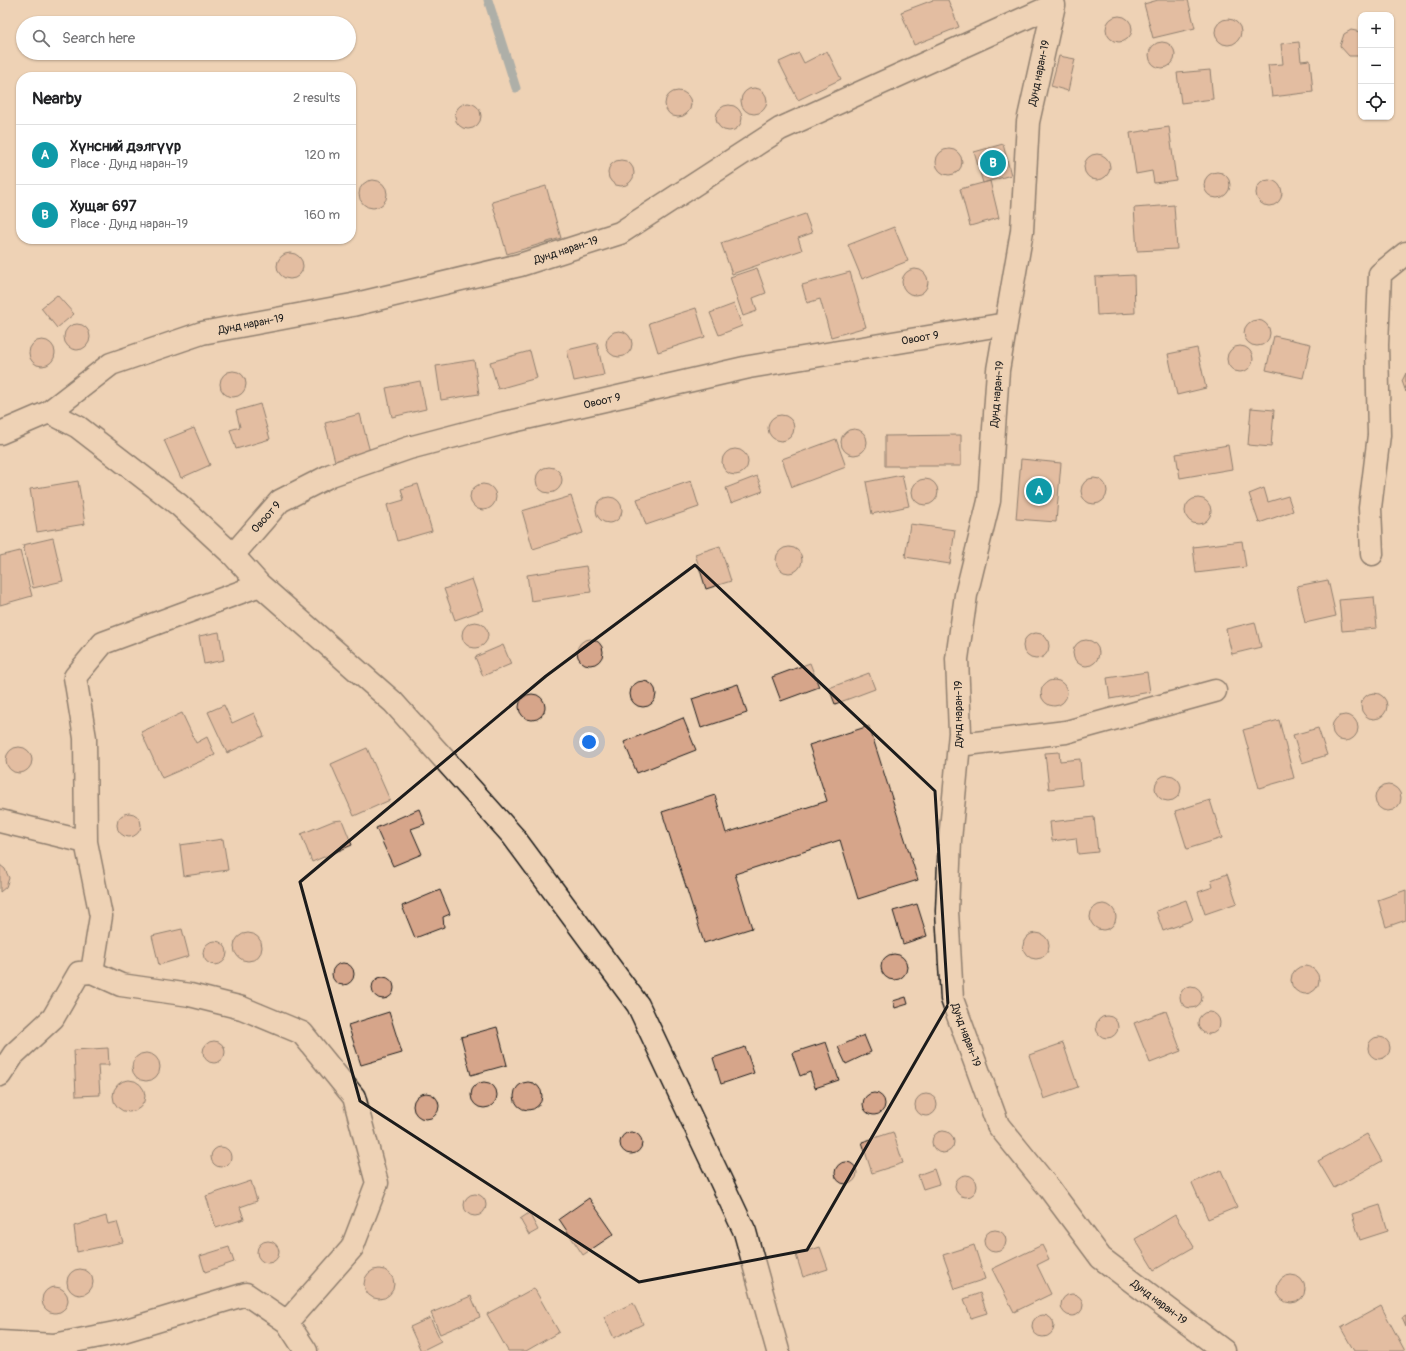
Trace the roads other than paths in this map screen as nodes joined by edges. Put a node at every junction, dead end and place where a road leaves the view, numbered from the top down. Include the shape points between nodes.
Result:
1 (1057, 2) edge
2 (1406, 253) edge
3 (1006, 324) junction
4 (49, 412) junction
5 (0, 433) edge
6 (1372, 554) dead end
7 (233, 555) junction
8 (260, 585) junction
9 (1215, 691) dead end
10 (959, 745) junction
11 (0, 821) edge
12 (86, 842) junction
13 (92, 972) junction
14 (0, 1075) edge
15 (287, 1322) junction
16 (0, 1342) edge
17 (306, 1351) edge
18 (778, 1351) edge
19 (1224, 1351) edge

1 - 3 street, Дунд наран-19 via 1028,122 1022,231
1 - 4 street, Дунд наран-19 via 780,129 620,233 505,269 352,305 202,333 111,364
2 - 6 street via 1380,274 1377,345 1379,435 1370,508
3 - 7 street, Овоот 9 via 749,367 504,423 409,448 331,475 280,501
3 - 10 street, Дунд наран-19 via 998,370 988,500 966,595 957,659
4 - 5 street, Дунд наран-19
4 - 7 street via 78,427 179,504
7 - 8 street
8 - 12 street via 103,643 75,677 85,738
8 - 18 street via 398,708 513,836 638,1005 746,1232
9 - 10 street via 1066,732
10 - 19 street, Дунд наран-19 via 950,840 947,911 952,998 998,1125 1101,1258
11 - 12 street
12 - 13 street via 101,916
13 - 14 street via 79,973 54,1018 14,1054
13 - 15 street via 122,985 190,995 242,1008 302,1033 354,1097 377,1183 352,1248
15 - 16 street via 246,1294 120,1332 54,1344
15 - 17 street

